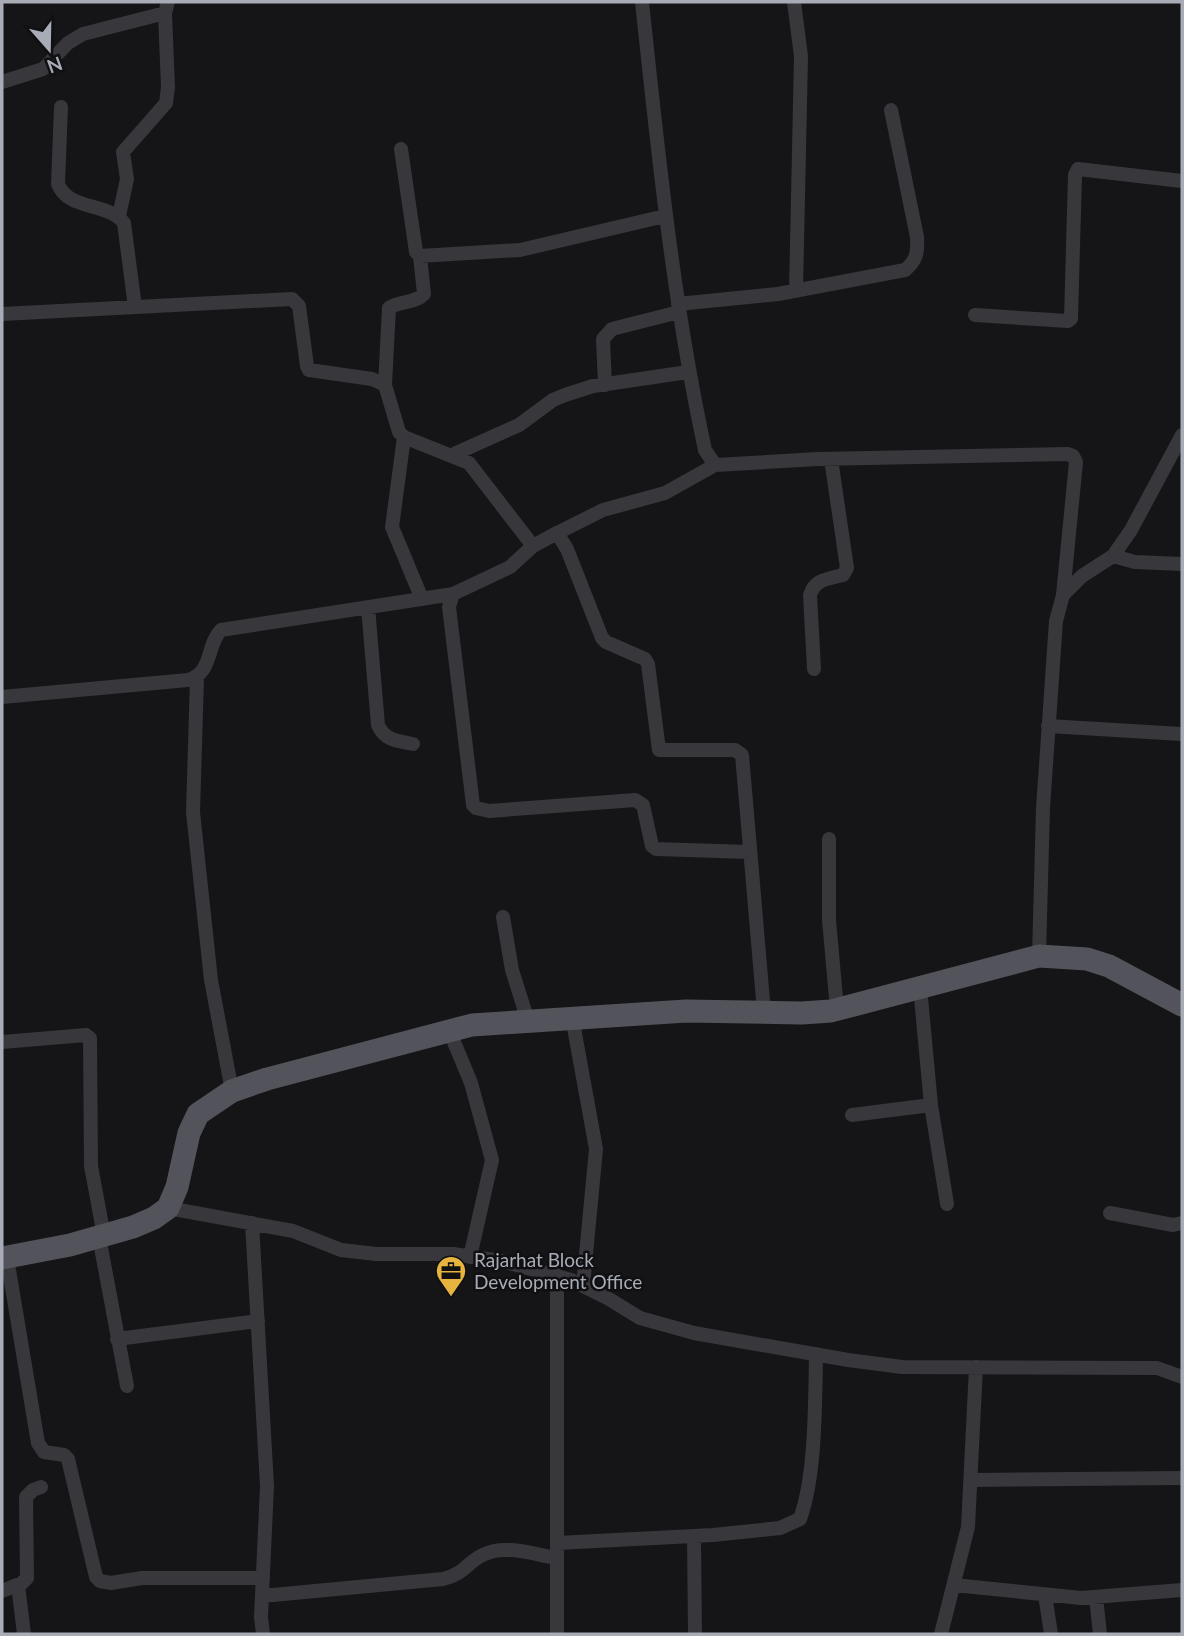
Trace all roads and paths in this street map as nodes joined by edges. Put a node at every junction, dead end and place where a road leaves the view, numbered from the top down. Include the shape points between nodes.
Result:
1 (642, 2) edge
2 (794, 2) edge
3 (166, 7) edge
4 (2, 82) edge
5 (61, 107) dead end
6 (891, 110) dead end
7 (401, 149) dead end
8 (1182, 181) edge
9 (119, 216) junction
10 (665, 216) junction
11 (420, 256) junction
12 (796, 290) junction
13 (135, 307) junction
14 (679, 308) junction
15 (2, 314) edge
16 (975, 315) dead end
17 (688, 372) junction
18 (385, 385) junction
19 (605, 385) junction
20 (1182, 435) edge
21 (404, 438) junction
22 (452, 455) junction
23 (831, 459) junction
24 (715, 465) junction
25 (557, 533) junction
26 (533, 546) junction
27 (1113, 556) junction
28 (1182, 564) edge
29 (453, 594) junction
30 (1063, 595) junction
31 (422, 599) junction
32 (368, 607) junction
33 (814, 669) dead end
34 (197, 678) junction
35 (2, 697) edge
36 (1048, 726) junction
37 (1182, 734) edge
38 (413, 744) dead end
39 (828, 839) dead end
40 (749, 852) junction
41 (503, 917) dead end
42 (1039, 956) junction
43 (920, 987) junction
44 (1182, 1005) edge
45 (836, 1009) junction
46 (764, 1012) junction
47 (572, 1017) junction
48 (528, 1021) junction
49 (449, 1030) junction
50 (2, 1042) edge
51 (232, 1091) junction
52 (931, 1105) junction
53 (852, 1115) dead end
54 (947, 1204) dead end
55 (168, 1208) junction
56 (1110, 1213) dead end
57 (252, 1223) junction
58 (1182, 1223) edge
59 (101, 1236) junction
60 (470, 1257) junction
61 (4, 1258) edge
62 (557, 1275) junction
63 (583, 1286) junction
64 (258, 1321) junction
65 (117, 1339) junction
66 (816, 1354) junction
67 (976, 1367) junction
68 (1182, 1377) edge
69 (127, 1386) dead end
70 (1182, 1478) edge
71 (971, 1480) junction
72 (41, 1487) dead end
73 (695, 1536) junction
74 (556, 1543) junction
75 (557, 1558) junction
76 (263, 1578) junction
77 (18, 1585) junction
78 (954, 1585) junction
79 (1182, 1590) edge
80 (2, 1591) edge
81 (1045, 1595) junction
82 (262, 1596) junction
83 (1096, 1597) junction
84 (24, 1634) edge
85 (263, 1634) edge
86 (557, 1634) edge
87 (695, 1634) edge
88 (941, 1634) edge
89 (1051, 1634) edge
90 (1100, 1634) edge

1 - 10 street
2 - 12 street via 801,56
3 - 4 street via 83,34 43,69
3 - 9 street via 166,103 123,152 127,178
5 - 9 street via 58,184 62,192
6 - 12 street via 917,237 913,264 897,272
7 - 11 street
8 - 16 street via 1078,169 1071,319
9 - 13 street via 124,223
10 - 11 street via 520,250
10 - 14 street
11 - 18 street via 424,294 389,308
12 - 14 street
13 - 15 street
13 - 18 street via 292,299 299,306 309,370
14 - 17 street
14 - 19 street via 612,329 606,335
17 - 19 street
17 - 24 street via 705,450
18 - 21 street
19 - 22 street via 553,400 519,425
20 - 27 street
21 - 22 street
21 - 31 street via 392,527
22 - 26 street via 469,463
23 - 24 street
23 - 30 street via 1073,456
23 - 33 street via 847,568 843,575 813,586 810,595
24 - 25 street via 665,493 603,510
25 - 26 street
25 - 40 street via 602,638 648,664 659,750 735,750 742,755
26 - 29 street via 510,567
27 - 28 street
27 - 30 street
29 - 31 street
29 - 40 street via 449,607 476,808 489,811 635,800 643,805 656,849
30 - 36 street via 1056,621
31 - 32 street
32 - 34 street via 221,630
32 - 38 street via 378,725 392,740
34 - 35 street
34 - 51 street via 193,812 211,980
36 - 37 street
36 - 42 street
39 - 45 street
40 - 46 street
41 - 48 street via 512,970
42 - 43 main road
42 - 44 main road via 1087,958
43 - 45 main road
43 - 52 street
45 - 46 main road
46 - 47 main road
47 - 48 main road
47 - 63 street via 596,1149
48 - 49 main road
49 - 51 main road
49 - 60 street via 471,1083 492,1160
50 - 59 street via 90,1038 91,1166
51 - 55 main road via 198,1114
52 - 53 street
52 - 54 street
55 - 57 street
55 - 59 main road via 155,1218
56 - 58 street
57 - 60 street via 293,1231 341,1250
57 - 64 street
59 - 61 main road
59 - 65 street
60 - 62 street
61 - 76 street via 38,1443 44,1452 68,1459 96,1577 111,1583 142,1578
62 - 63 street
62 - 74 street
63 - 66 street via 640,1318 694,1334
64 - 65 street
64 - 76 street via 267,1486
65 - 69 street
66 - 67 street via 902,1367
66 - 73 street via 806,1501 800,1519 780,1528
67 - 68 street via 1157,1368
67 - 71 street
70 - 71 street
71 - 78 street via 968,1527
72 - 77 street via 26,1497 28,1569
73 - 74 street
73 - 87 street
74 - 75 street
75 - 82 street via 498,1551 485,1553 466,1570 443,1579
75 - 86 street
76 - 82 street
77 - 80 street
77 - 84 street
78 - 81 street
78 - 88 street
79 - 83 street
81 - 83 street
81 - 89 street
82 - 85 street
83 - 90 street

